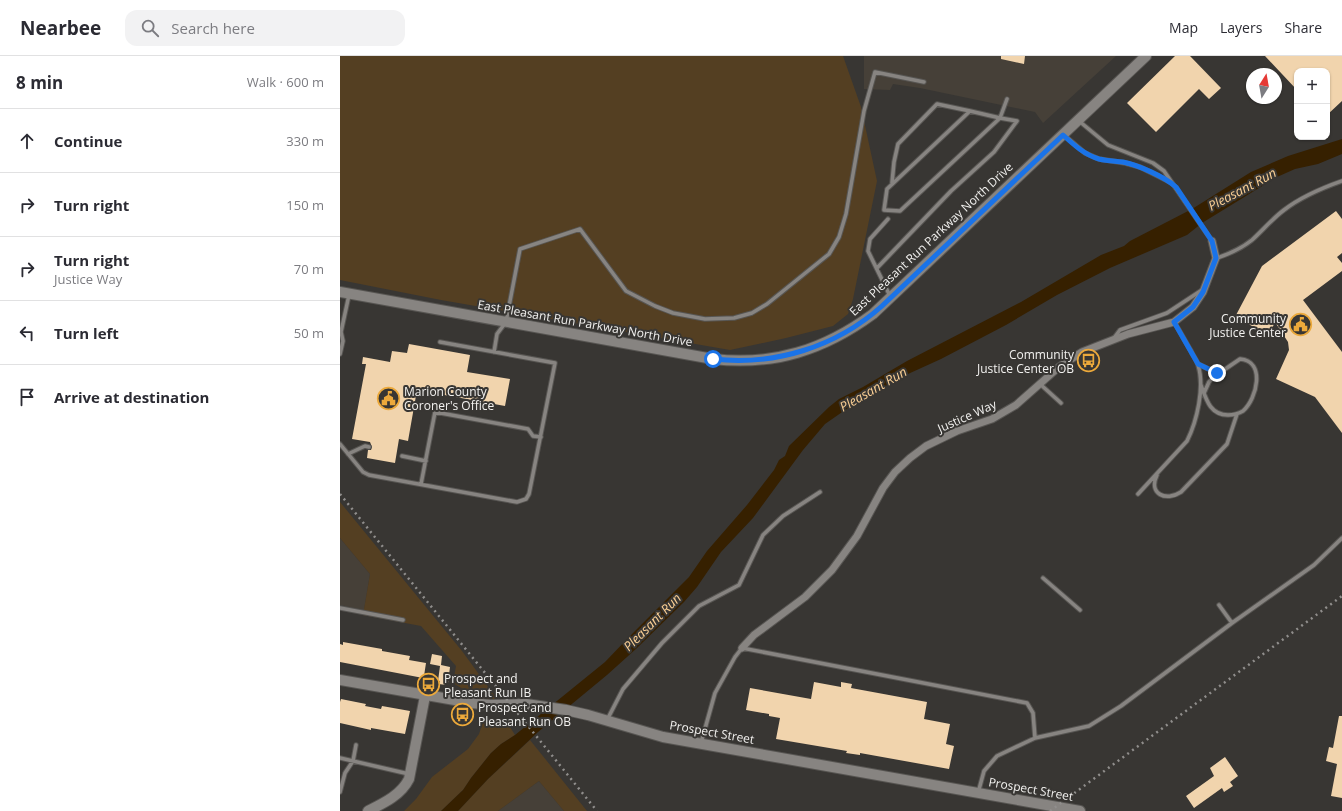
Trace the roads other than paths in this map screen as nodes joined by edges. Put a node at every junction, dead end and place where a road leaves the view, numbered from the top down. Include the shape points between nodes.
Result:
1 (1146, 56) edge
2 (924, 82) dead end
3 (1007, 99) dead end
4 (970, 111) junction
5 (1000, 118) junction
6 (1078, 120) junction
7 (1063, 135) junction
8 (1342, 181) edge
9 (1172, 183) junction
10 (892, 184) junction
11 (888, 219) dead end
12 (1212, 241) joint
13 (1216, 258) junction
14 (876, 268) junction
15 (1205, 288) junction
16 (345, 293) edge
17 (891, 297) junction
18 (506, 322) junction
19 (1174, 322) junction
20 (1111, 341) junction
21 (440, 342) dead end
22 (494, 352) junction
23 (340, 354) edge
24 (1198, 364) junction
25 (1217, 373) junction
26 (1200, 381) junction
27 (1039, 383) junction
28 (1204, 394) junction
29 (1061, 403) dead end
30 (1237, 414) junction
31 (541, 437) junction
32 (340, 444) edge
33 (369, 447) dead end
34 (348, 454) junction
35 (402, 456) dead end
36 (426, 461) junction
37 (1160, 470) junction
38 (421, 484) junction
39 (820, 492) dead end
40 (1138, 494) dead end
41 (1342, 538) edge
42 (1043, 578) dead end
43 (1219, 605) dead end
44 (340, 608) edge
45 (1080, 610) dead end
46 (403, 620) dead end
47 (1232, 623) junction
48 (742, 648) junction
49 (340, 680) edge
50 (425, 696) junction
51 (607, 721) junction
52 (1035, 738) junction
53 (701, 744) junction
54 (356, 745) dead end
55 (340, 758) edge
56 (353, 761) junction
57 (410, 774) junction
58 (340, 792) edge
59 (978, 793) junction
60 (368, 811) edge
61 (1080, 811) edge

1 - 6 street, East Pleasant Run Parkway North Drive
2 - 18 lane via 875,72 864,111 846,214 839,237 829,254 752,313 734,318 705,319 672,313 655,306 626,291 580,229 520,249
3 - 5 lane
4 - 5 lane
4 - 10 lane
4 - 10 lane via 937,104 898,144
5 - 10 lane via 900,211 884,210 887,189
5 - 14 lane via 1017,121 994,152 951,191
6 - 7 street, East Pleasant Run Parkway North Drive
6 - 9 lane via 1108,145 1153,163 1164,171
7 - 9 lane via 1085,153 1099,159 1140,167
7 - 17 street, East Pleasant Run Parkway North Drive
8 - 13 lane via 1303,198 1273,219 1252,240
9 - 12 lane
11 - 14 lane via 870,239 868,251
12 - 13 street
13 - 15 street, Justice Way
14 - 17 lane
15 - 19 street, Justice Way via 1193,307
15 - 20 lane via 1167,313 1120,330
16 - 18 street, East Pleasant Run Parkway North Drive
16 - 23 lane
17 - 18 street, East Pleasant Run Parkway North Drive via 854,328 826,343 768,359 713,359
18 - 22 lane via 497,334
19 - 20 street, Justice Way
19 - 24 lane
20 - 27 street, Justice Way via 1082,352
21 - 22 lane
22 - 31 lane via 555,363
24 - 25 lane
24 - 26 lane
25 - 28 lane via 1209,382
25 - 30 lane via 1240,359 1250,361 1256,368 1252,396 1246,407
26 - 28 lane
26 - 37 lane via 1198,407 1192,431 1187,441
27 - 29 lane
27 - 48 street, Justice Way via 1016,405 926,446 910,458 882,488 857,536 829,573 805,597
28 - 30 lane via 1210,406 1218,413
30 - 37 lane via 1226,444 1181,492 1167,496 1155,490 1154,482
31 - 36 lane via 533,436 528,429 435,412
31 - 38 lane via 530,494 526,499 517,502
32 - 34 lane
33 - 34 lane via 365,446
34 - 38 lane via 363,472 369,475
35 - 36 lane
36 - 38 lane
37 - 40 lane
39 - 51 lane via 783,516 763,535 739,585 700,606 662,643 623,689
41 - 47 lane via 1314,565
42 - 45 lane
43 - 47 lane
44 - 46 lane
47 - 52 lane via 1121,706 1089,726
48 - 52 lane via 1027,703 1033,712
48 - 53 lane via 715,693
49 - 50 street, Prospect Street
50 - 51 street, Prospect Street via 490,704 536,705
50 - 57 street
51 - 53 street, Prospect Street via 663,737
52 - 59 lane via 998,756 984,771
53 - 59 street, Prospect Street
54 - 56 lane
55 - 56 lane
56 - 57 lane
56 - 58 lane via 345,773
57 - 60 street via 400,792
59 - 61 street, Prospect Street

